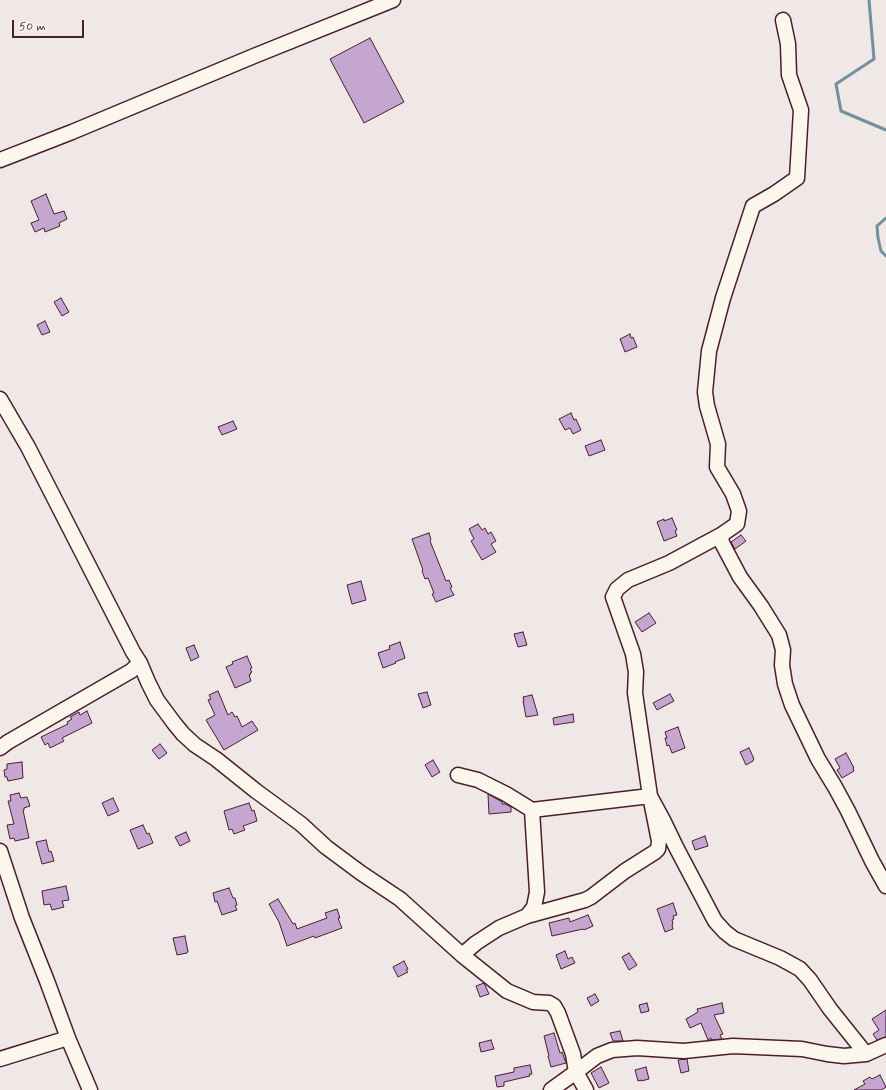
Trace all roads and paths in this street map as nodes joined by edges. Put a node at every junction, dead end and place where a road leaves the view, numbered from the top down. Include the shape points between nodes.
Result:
1 (393, 0) edge
2 (783, 20) dead end
3 (0, 160) edge
4 (0, 399) edge
5 (721, 534) junction
6 (140, 663) junction
7 (0, 748) edge
8 (458, 775) dead end
9 (650, 796) junction
10 (532, 810) junction
11 (0, 851) edge
12 (886, 886) edge
13 (527, 916) junction
14 (462, 955) junction
15 (68, 1038) junction
16 (886, 1045) edge
17 (866, 1054) junction
18 (0, 1059) edge
19 (576, 1072) junction
20 (90, 1090) edge
21 (551, 1090) edge
22 (586, 1090) edge

1 - 3 street
2 - 5 street via 788,44 789,75 801,110 796,178 753,206 709,351 706,392 707,406 718,444 717,467 733,494 739,511 737,524
4 - 6 street via 28,447
5 - 9 street via 669,563 628,580 617,589 613,597 633,654 636,672 634,693
5 - 12 street via 722,543 740,577 779,635 783,650 785,684 792,705 818,760 848,811
6 - 7 street via 131,671
6 - 14 street via 157,700 183,734 301,824 326,847 400,899
8 - 10 street via 478,780
9 - 10 street
9 - 13 street via 659,840 655,852 585,900
9 - 17 street via 715,921 734,939 800,969
10 - 13 street via 537,892 534,907
11 - 15 street via 22,918
13 - 14 street via 499,928
14 - 19 street via 508,991 533,1002 549,1003 554,1006 573,1054
15 - 18 street
15 - 20 street
16 - 17 street
17 - 19 street via 844,1056 802,1049 733,1046 684,1051 637,1048 612,1050 597,1056
19 - 21 street
19 - 22 street

